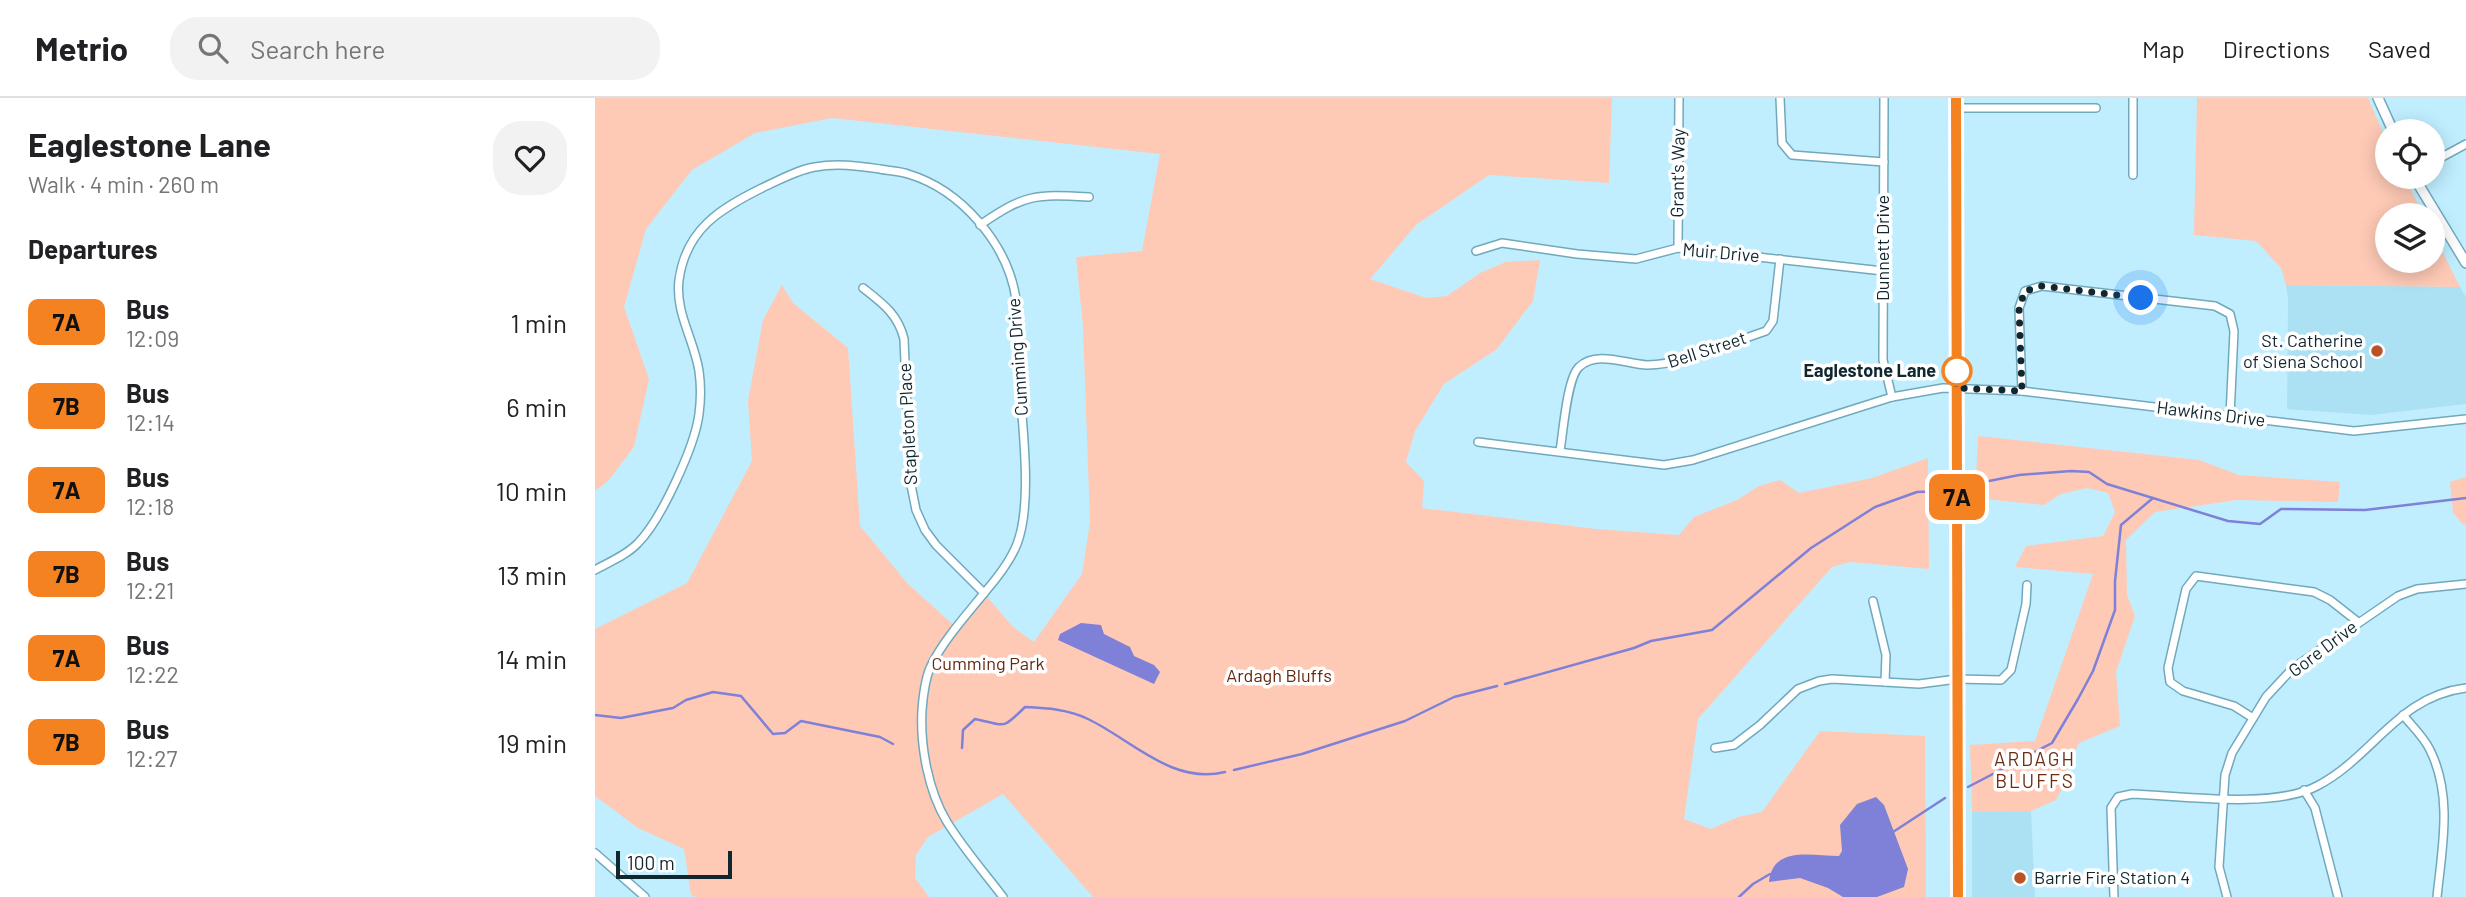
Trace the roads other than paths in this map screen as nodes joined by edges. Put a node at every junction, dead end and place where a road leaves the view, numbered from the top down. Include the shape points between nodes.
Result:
1 (1679, 98) edge
2 (1780, 98) edge
3 (1884, 98) edge
4 (2133, 98) edge
5 (2378, 98) edge
6 (1956, 103) edge
7 (2096, 108) dead end
8 (2388, 119) edge
9 (2466, 144) edge
10 (2445, 155) edge
11 (1884, 162) junction
12 (2133, 175) dead end
13 (2421, 189) edge
14 (1089, 197) dead end
15 (980, 225) junction
16 (1678, 248) junction
17 (1476, 251) dead end
18 (1780, 259) junction
19 (2466, 263) edge
20 (1883, 271) junction
21 (863, 288) dead end
22 (1956, 388) junction
23 (2022, 391) junction
24 (1892, 397) junction
25 (2229, 416) junction
26 (2466, 419) edge
27 (1478, 442) dead end
28 (1560, 451) junction
29 (595, 570) edge
30 (2466, 584) edge
31 (2028, 585) dead end
32 (984, 593) junction
33 (1873, 600) dead end
34 (2358, 622) junction
35 (1957, 679) junction
36 (1885, 682) junction
37 (2466, 688) edge
38 (2403, 715) junction
39 (2253, 718) junction
40 (1715, 748) dead end
41 (2304, 790) junction
42 (2225, 797) junction
43 (595, 853) edge
44 (645, 897) edge
45 (1003, 897) edge
46 (1958, 897) edge
47 (2114, 897) edge
48 (2227, 897) edge
49 (2338, 897) edge
50 (2437, 897) edge

1 - 16 street, Grant's Way
2 - 11 street via 1782,143 1792,155
3 - 11 street, Dunnett Drive
4 - 12 street
5 - 8 street
6 - 7 street
6 - 22 street
9 - 10 street
11 - 20 street, Dunnett Drive
13 - 19 street
14 - 15 street via 1025,199
15 - 29 street, Cumming Drive via 936,186 908,174 846,164 813,167 783,178 712,217 684,257 679,284 680,313 698,366 701,391 692,440 664,506 638,543
15 - 32 street, Cumming Drive via 997,246 1016,298 1024,441 1024,520 1018,543
16 - 17 street, Muir Drive via 1636,258 1502,243
16 - 18 street, Muir Drive
18 - 20 street, Muir Drive
18 - 28 street, Bell Street via 1773,321 1766,331 1665,365 1586,361 1576,370
20 - 24 street, Dunnett Drive via 1883,360
21 - 32 street, Stapleton Place via 890,309 904,339 910,480 920,520 936,545
22 - 23 street, Hawkins Drive
22 - 24 street
22 - 35 street
23 - 25 street, Hawkins Drive
23 - 25 street via 2019,308 2025,291 2042,286 2215,306 2230,314 2234,331
24 - 28 street via 1664,465
25 - 26 street, Hawkins Drive via 2354,431
27 - 28 street
30 - 34 street, Gore Drive via 2417,589
31 - 35 street via 2009,674 2001,680
32 - 45 street, Cumming Drive via 931,667 922,713 935,799
33 - 36 street via 1886,654
34 - 39 street, Gore Drive via 2294,668
34 - 39 street via 2314,593 2196,576 2186,589 2168,667 2170,682
35 - 36 street
35 - 46 street
36 - 40 street via 1832,679 1808,684 1734,745
37 - 38 street via 2421,701
38 - 41 street via 2345,767
38 - 50 street via 2429,747 2439,771 2444,825
39 - 42 street, Gore Drive via 2232,753
41 - 42 street via 2267,798
41 - 49 street via 2315,808
42 - 47 street via 2117,797 2111,808
42 - 48 street, Gore Drive via 2220,867
43 - 44 street

